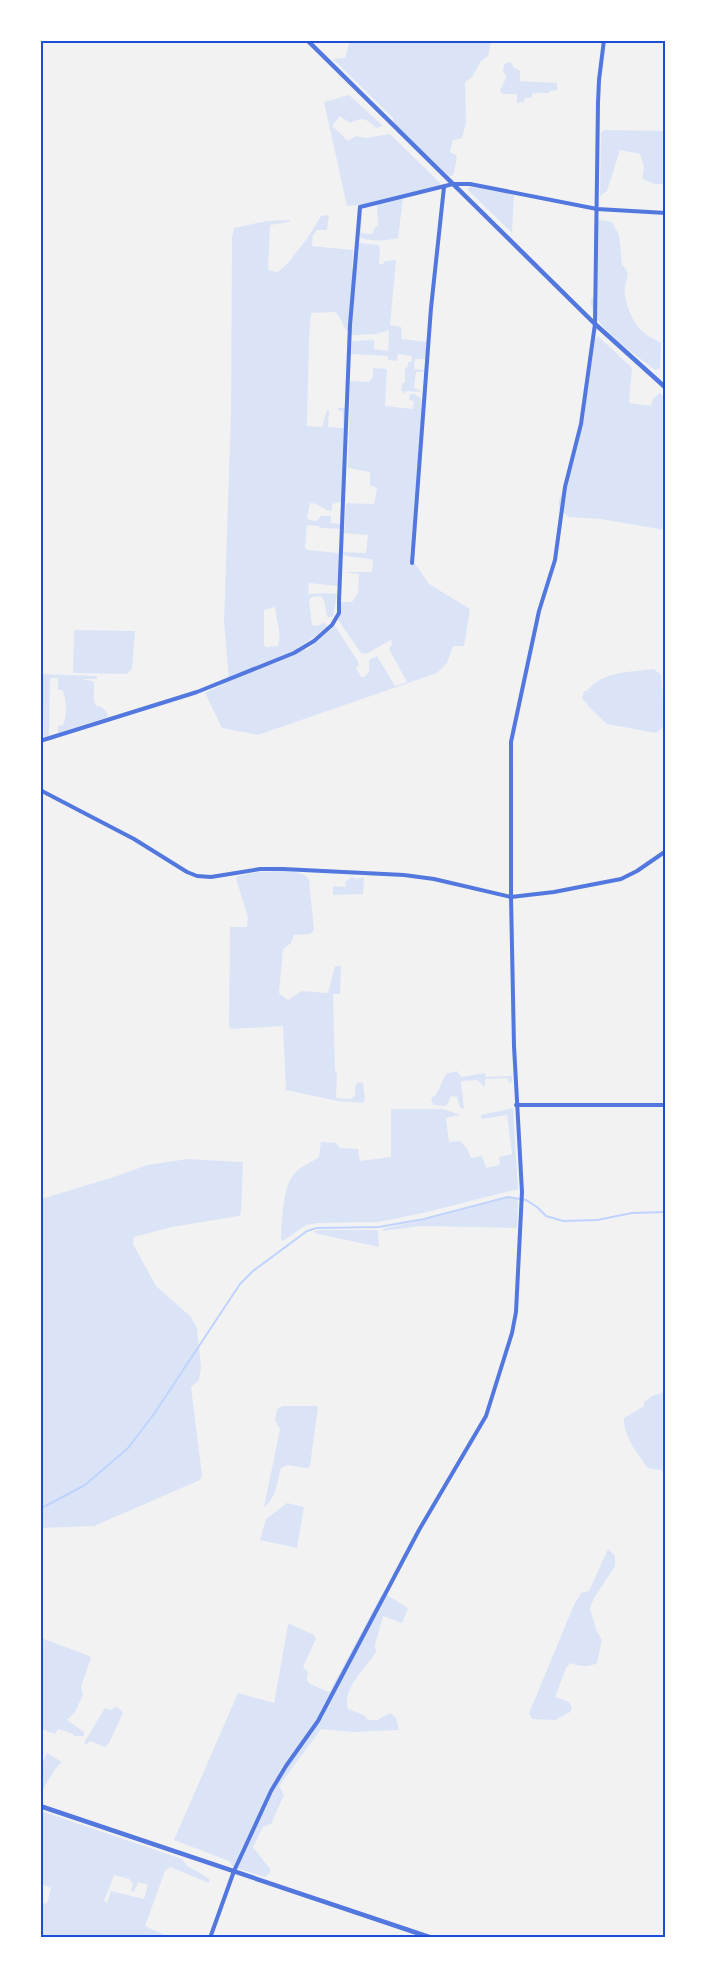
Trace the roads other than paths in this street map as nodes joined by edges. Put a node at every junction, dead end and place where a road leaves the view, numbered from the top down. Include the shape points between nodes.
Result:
1 (307, 40) edge
2 (604, 40) edge
3 (453, 184) junction
4 (444, 187) junction
5 (597, 208) junction
6 (666, 213) edge
7 (596, 324) junction
8 (666, 388) edge
9 (412, 563) dead end
10 (40, 741) edge
11 (40, 790) edge
12 (666, 851) edge
13 (511, 897) junction
14 (516, 1105) junction
15 (666, 1105) edge
16 (40, 1806) edge
17 (234, 1871) junction
18 (210, 1938) edge
19 (432, 1938) edge

1 - 3 street
2 - 5 street via 598,82
3 - 4 street
3 - 5 street
3 - 7 street
4 - 9 street
4 - 10 street via 360,207 358,212 336,619 314,641 294,653 197,692
5 - 6 street
5 - 7 street
7 - 8 street
7 - 13 street via 555,560 539,611 512,742
11 - 13 street via 197,876 260,869 404,875
12 - 13 street via 621,879
13 - 14 street
14 - 15 street
14 - 17 street via 522,1192 516,1312 492,1398 473,1442 419,1530 318,1721 271,1791
16 - 17 street
17 - 18 street
17 - 19 street

